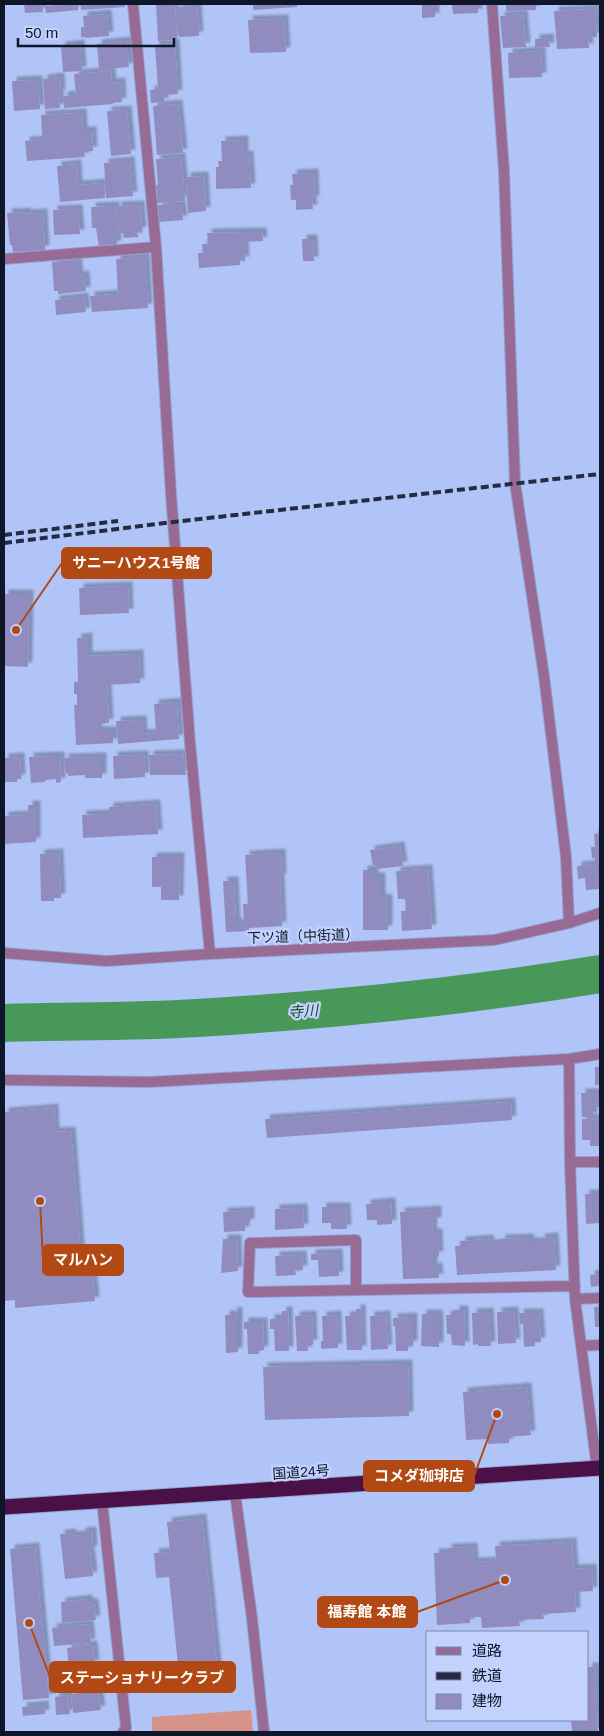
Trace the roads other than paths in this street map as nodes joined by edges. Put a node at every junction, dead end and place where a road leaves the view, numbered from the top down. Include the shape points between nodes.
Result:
1 (133, 4) edge
2 (492, 4) edge
3 (156, 247) junction
4 (4, 259) edge
5 (600, 913) edge
6 (569, 923) junction
7 (4, 953) edge
8 (210, 954) junction
9 (600, 1054) edge
10 (569, 1059) junction
11 (4, 1080) edge
12 (570, 1162) junction
13 (600, 1162) edge
14 (574, 1286) junction
15 (356, 1290) junction
16 (600, 1298) edge
17 (575, 1299) junction
18 (600, 1345) edge
19 (581, 1346) junction
20 (599, 1468) edge
21 (235, 1493) junction
22 (102, 1500) junction
23 (4, 1507) edge
24 (122, 1732) edge
25 (264, 1732) edge

1 - 3 street
2 - 6 street via 504,171 515,482 544,676 566,856
3 - 4 street
3 - 8 street via 188,724
5 - 6 street, 下ツ道（中街道）
6 - 8 street, 下ツ道（中街道） via 494,940
7 - 8 street, 下ツ道（中街道） via 106,961
9 - 10 street
10 - 11 street via 149,1082
10 - 12 street
12 - 13 street
12 - 14 street
14 - 15 street
14 - 17 street
15 - 15 street via 248,1292 250,1243 356,1240
16 - 17 street
17 - 19 street
18 - 19 street
19 - 20 street
20 - 21 highway, 国道24号
21 - 22 highway, 国道24号
21 - 25 street
22 - 23 highway, 国道24号
22 - 24 street via 126,1728

